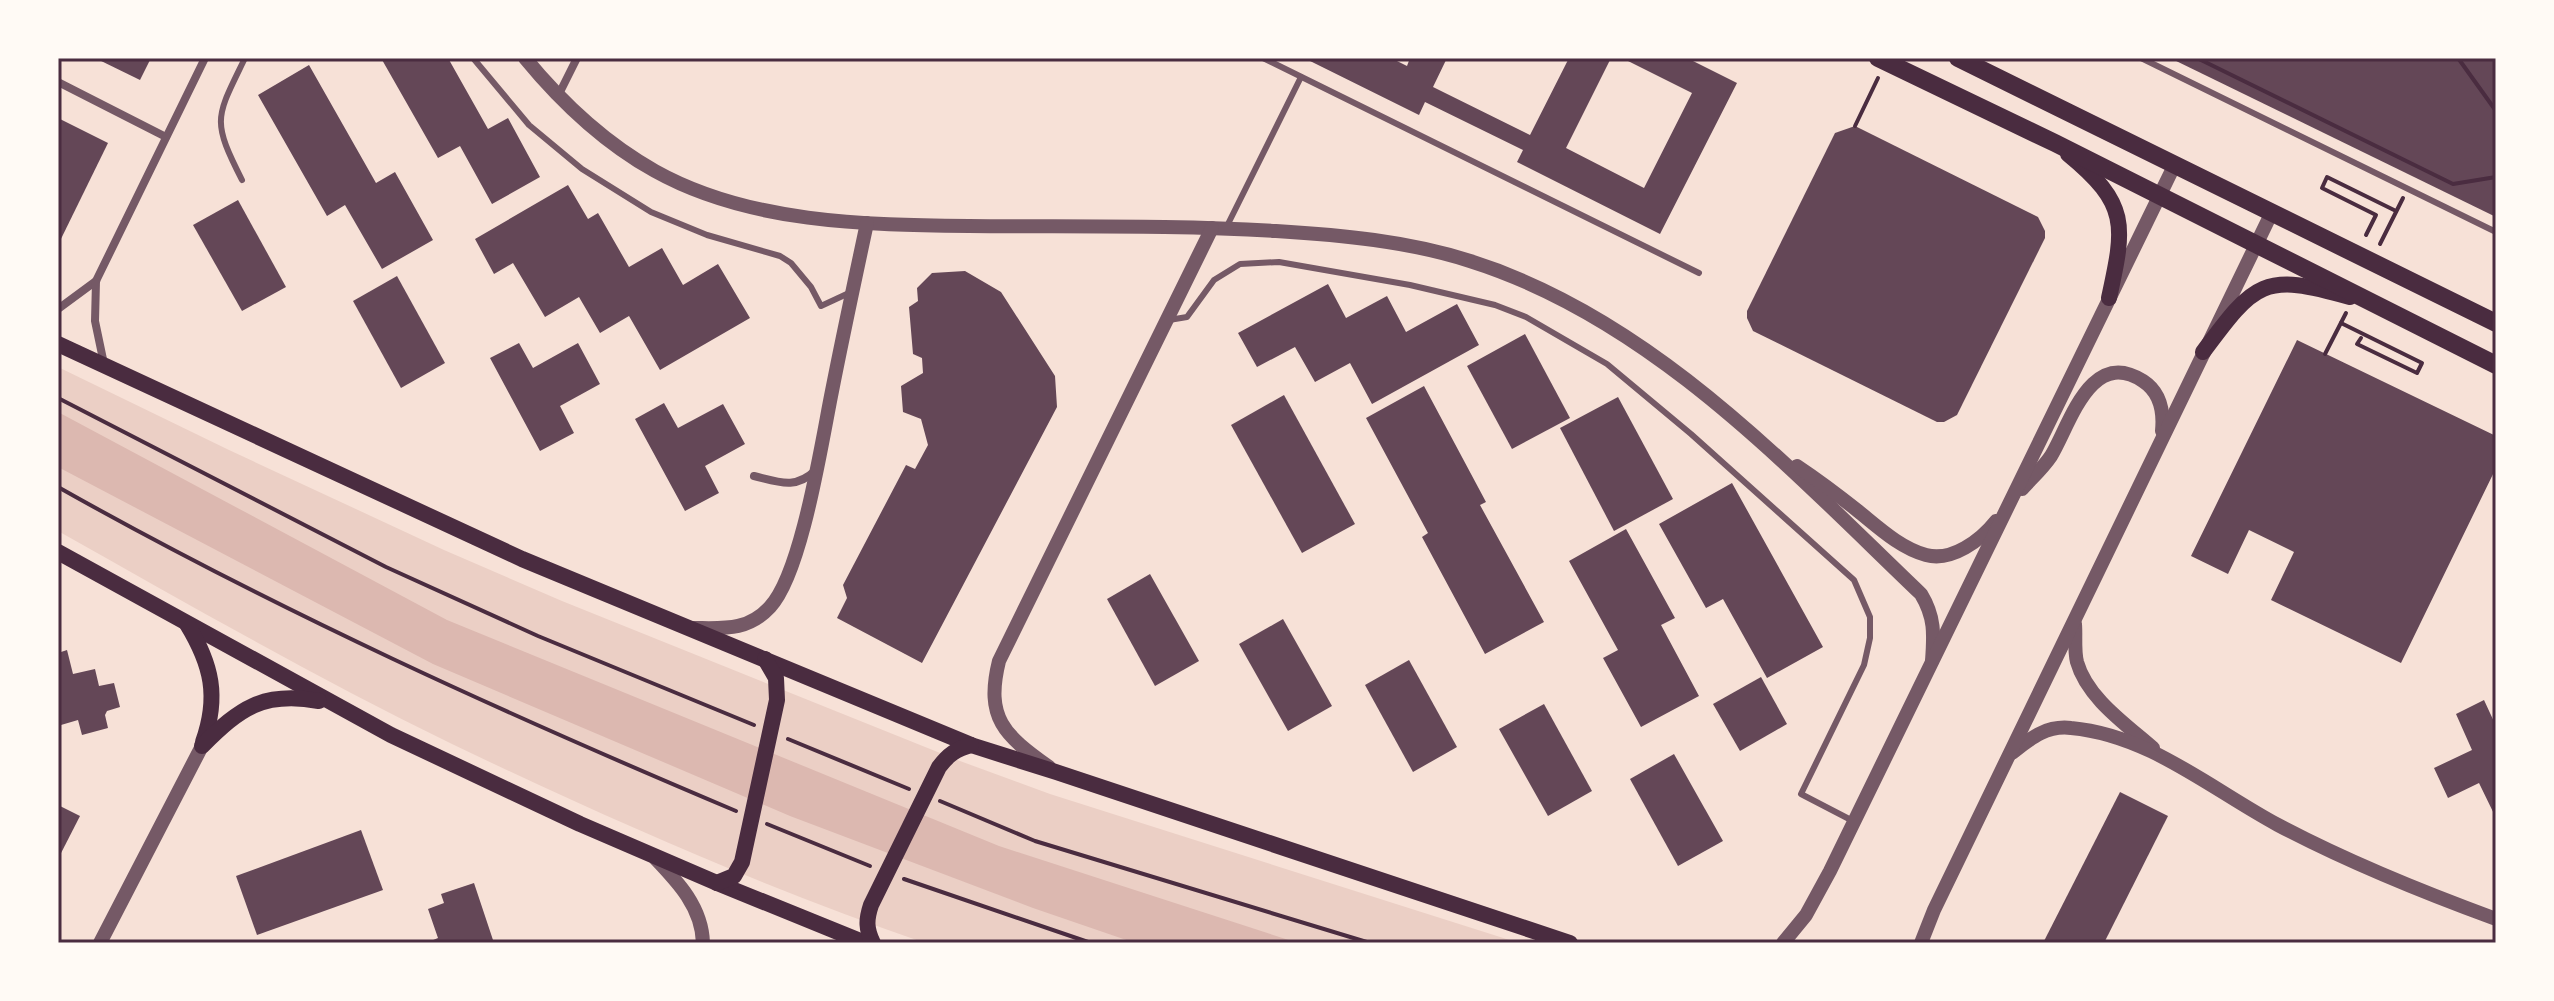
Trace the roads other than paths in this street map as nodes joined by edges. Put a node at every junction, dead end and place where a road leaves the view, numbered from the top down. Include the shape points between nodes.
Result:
1 (205, 58) edge
2 (245, 58) edge
3 (473, 58) edge
4 (525, 58) edge
5 (577, 58) edge
6 (1263, 58) edge
7 (1958, 58) edge
8 (2141, 58) edge
9 (1880, 65) edge
10 (1301, 77) junction
11 (58, 82) edge
12 (558, 97) junction
13 (166, 137) junction
14 (2055, 143) junction
15 (2175, 164) junction
16 (242, 180) dead end
17 (2159, 196) junction
18 (2272, 212) junction
19 (867, 223) junction
20 (1219, 228) junction
21 (2496, 232) edge
22 (2257, 244) junction
23 (1699, 273) dead end
24 (96, 281) junction
25 (853, 291) junction
26 (2109, 298) junction
27 (2373, 304) junction
28 (58, 309) edge
29 (1166, 321) junction
30 (2496, 323) edge
31 (58, 344) edge
32 (2203, 352) junction
33 (104, 365) junction
34 (2496, 365) edge
35 (2161, 440) junction
36 (1766, 446) junction
37 (816, 469) junction
38 (754, 476) dead end
39 (2009, 503) junction
40 (58, 552) edge
41 (2075, 622) junction
42 (186, 623) junction
43 (691, 628) junction
44 (765, 659) junction
45 (1932, 661) junction
46 (332, 703) junction
47 (971, 745) junction
48 (202, 746) junction
49 (2163, 756) junction
50 (2008, 757) junction
51 (1056, 772) junction
52 (1854, 821) junction
53 (651, 855) junction
54 (717, 883) junction
55 (2496, 919) edge
56 (100, 943) edge
57 (703, 943) edge
58 (865, 943) edge
59 (873, 943) edge
60 (1570, 943) edge
61 (1783, 943) edge
62 (1921, 943) edge

1 - 13 street
2 - 16 lane via 221,107 219,128
3 - 25 lane via 529,125 582,169 639,205 707,235 780,256 811,287 821,306
4 - 12 street
5 - 12 street
6 - 10 lane
7 - 15 main road
8 - 21 lane
9 - 14 main road
10 - 20 lane
10 - 23 lane
11 - 13 street
12 - 19 street via 629,155 690,187 758,208
13 - 24 street
14 - 17 main road
14 - 26 main road via 2101,185 2118,213 2120,248
15 - 17 street
15 - 18 main road
17 - 22 main road
17 - 26 street
18 - 22 street
18 - 30 main road
19 - 20 street
19 - 25 street
20 - 29 street
20 - 36 street via 1392,243 1498,271 1576,307 1634,342
22 - 27 main road
22 - 32 street
24 - 28 street
24 - 33 street via 95,321
25 - 37 street
26 - 39 street
27 - 32 main road via 2311,286 2269,286 2235,308
27 - 34 main road
29 - 51 street via 999,661 993,696 1000,721 1018,743
29 - 52 lane via 1187,317 1214,280 1240,264 1279,262 1495,305 1607,364 1854,580 1870,617 1864,665 1801,794
31 - 33 main road
32 - 35 street
33 - 43 main road via 522,559
35 - 39 street via 2162,407 2149,386 2127,374 2104,377 2086,390 2050,458
35 - 41 street
36 - 39 street via 1907,547 1926,555 1954,553 1974,542
36 - 45 street via 1921,594 1931,612
37 - 38 street via 797,483
37 - 43 street via 786,580 772,605 750,624
39 - 45 street
40 - 42 main road
41 - 49 street via 2076,660 2083,679
41 - 50 street
42 - 46 main road
42 - 48 main road via 200,646 212,687
43 - 44 main road
44 - 47 main road
44 - 54 main road via 776,678 777,700 742,862 734,876
45 - 52 street
46 - 48 main road via 284,696 263,700 227,721
46 - 53 main road
47 - 51 main road
47 - 59 main road via 947,756 939,767 871,905 866,919
48 - 56 street
49 - 50 street via 2111,735 2068,727 2037,733
49 - 55 street via 2277,824 2356,863
50 - 62 street
51 - 60 main road
52 - 61 street via 1806,915
53 - 54 main road
53 - 57 street via 683,887 696,911
54 - 58 main road

